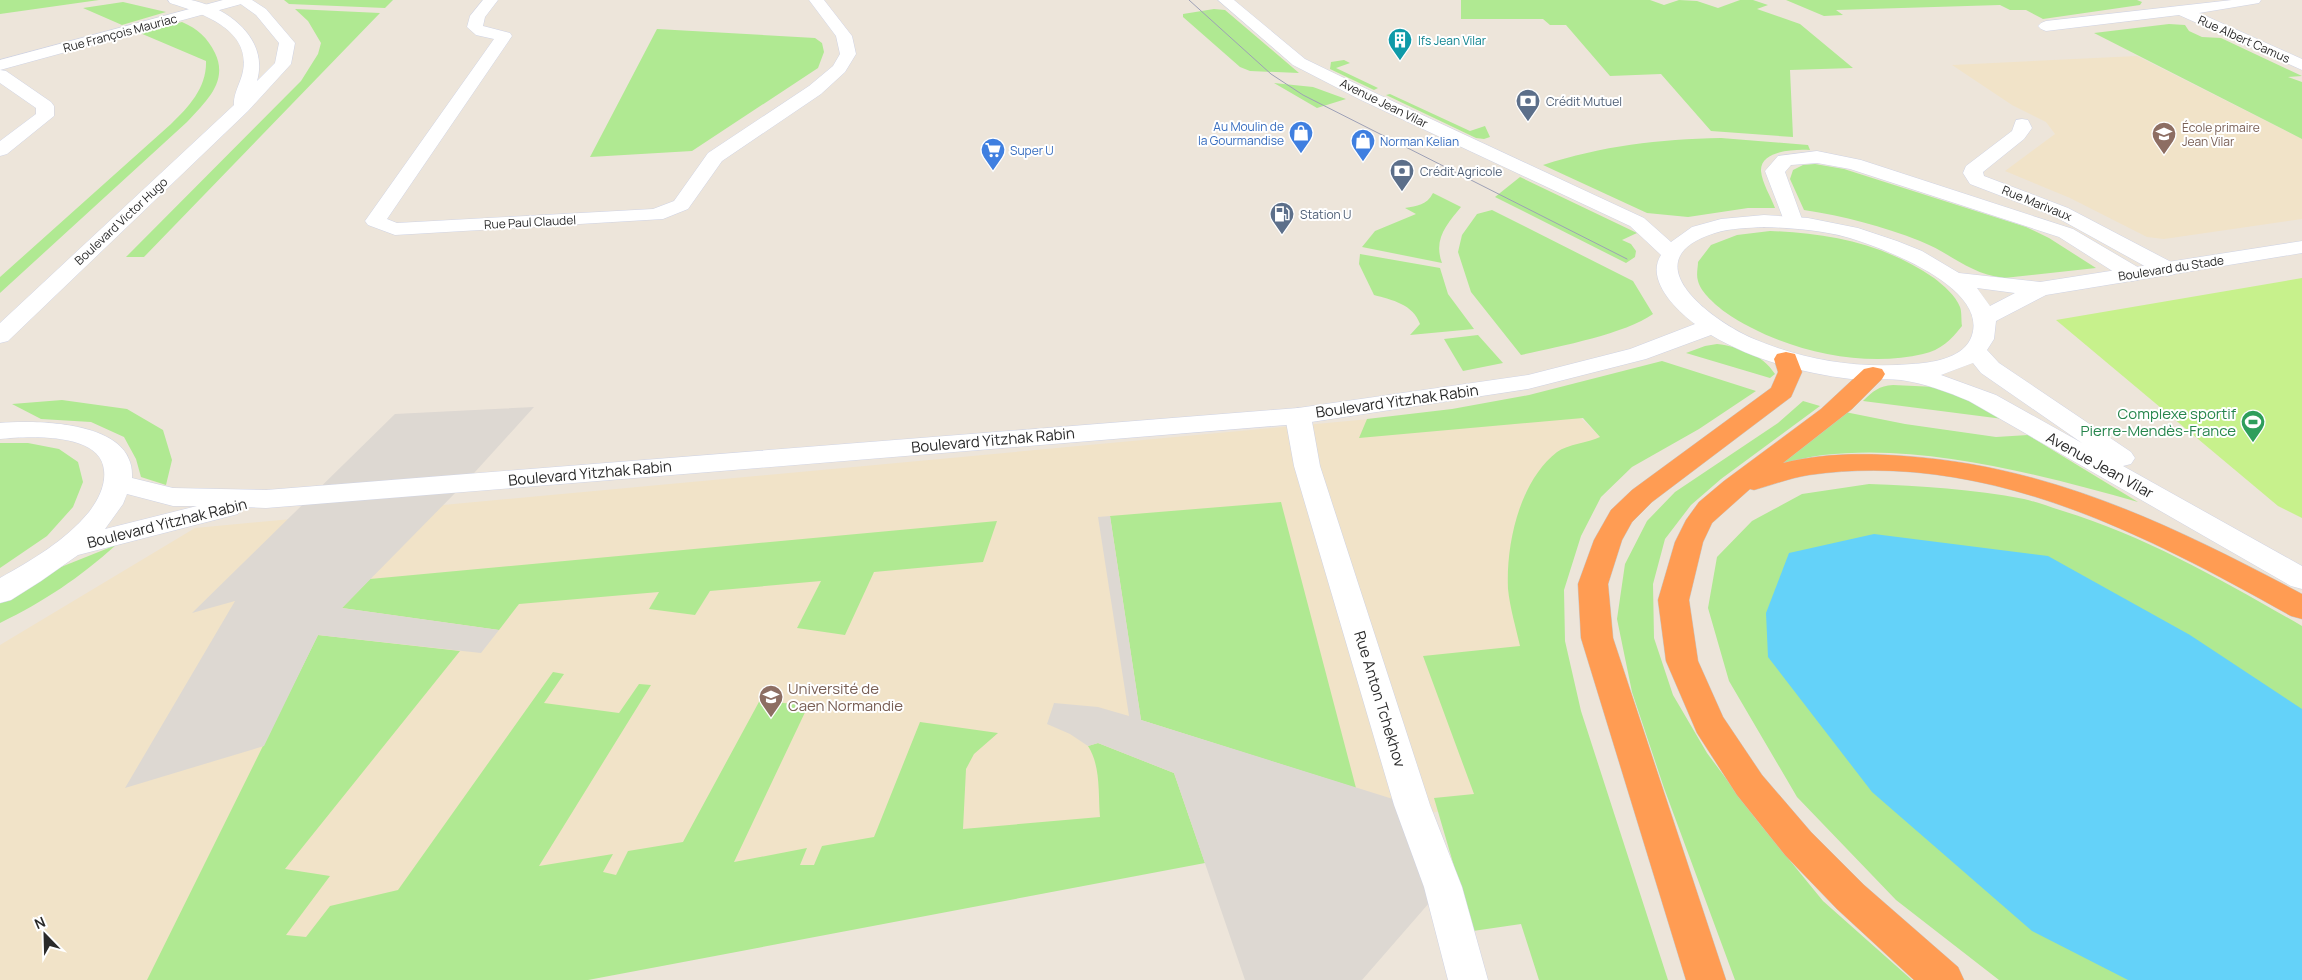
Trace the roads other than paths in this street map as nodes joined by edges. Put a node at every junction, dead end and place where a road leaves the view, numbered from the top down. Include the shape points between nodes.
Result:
1 (175, 0) edge
2 (241, 0) edge
3 (491, 0) edge
4 (816, 0) edge
5 (1225, 0) edge
6 (2159, 0) edge
7 (2254, 0) edge
8 (206, 9) junction
9 (2181, 10) junction
10 (2046, 26) dead end
11 (0, 65) edge
12 (2302, 65) edge
13 (0, 75) edge
14 (242, 107) junction
15 (2022, 124) dead end
16 (3, 146) edge
17 (1638, 222) junction
18 (1792, 222) junction
19 (1716, 227) junction
20 (2302, 247) edge
21 (1672, 254) junction
22 (2168, 269) junction
23 (2133, 274) junction
24 (1953, 279) junction
25 (2040, 289) junction
26 (1984, 318) junction
27 (1712, 326) junction
28 (0, 337) edge
29 (1974, 350) junction
30 (1786, 359) junction
31 (1887, 374) junction
32 (1298, 416) junction
33 (2, 427) edge
34 (117, 483) junction
35 (1730, 491) junction
36 (266, 499) junction
37 (69, 547) junction
38 (2298, 576) edge
39 (0, 592) edge
40 (2302, 608) edge
41 (1468, 980) edge
42 (1706, 980) edge
43 (1944, 980) edge

1 - 8 street
2 - 8 street, Rue François Mauriac
2 - 14 street, Boulevard Victor Hugo via 266,16 287,43 283,64
3 - 4 street, Rue Paul Claudel via 478,16 475,27 481,32 504,36 375,221 395,229 557,221 656,215 681,205 715,157 815,90 839,69 848,54 844,36
5 - 17 street, Avenue Jean Vilar via 1299,62
6 - 9 street, Rue Albert Camus
7 - 9 street
8 - 11 street, Rue François Mauriac
8 - 14 street via 241,32 251,50 252,68
9 - 10 street
9 - 12 street, Rue Albert Camus
13 - 16 street via 45,106 45,116
14 - 28 street, Boulevard Victor Hugo
15 - 22 street, Rue Marivaux via 2018,135 1974,170 1977,180 2061,212
17 - 19 street, Avenue Jean Vilar
17 - 21 street, Avenue Jean Vilar
18 - 19 street
18 - 23 street via 1775,171 1785,160 1817,157 1854,164 2066,233
18 - 24 street via 1851,232 1880,241 1916,256
19 - 21 street via 1681,243
20 - 22 street, Boulevard du Stade
21 - 27 street via 1668,271 1674,290 1689,308
22 - 23 street, Boulevard du Stade
23 - 25 street, Boulevard du Stade
24 - 25 street, Boulevard du Stade
24 - 26 street via 1973,297
25 - 26 street, Boulevard du Stade
26 - 29 street via 1985,330
27 - 30 street via 1745,344
27 - 32 street, Boulevard Yitzhak Rabin via 1638,354 1528,382
29 - 31 street via 1956,362 1932,370
29 - 38 street, Avenue Jean Vilar via 1990,368
30 - 31 street via 1830,369
30 - 42 highway via 1790,372 1782,392 1642,496 1621,517 1608,540 1593,584 1596,638
31 - 35 highway
31 - 38 street, Avenue Jean Vilar via 1934,380 1987,400
32 - 36 street, Boulevard Yitzhak Rabin
32 - 41 street, Rue Anton Tchekhov via 1307,466 1412,804 1442,887
33 - 34 street via 54,430 84,435 101,443 112,454 118,467
34 - 36 street, Boulevard Yitzhak Rabin via 173,497
34 - 37 street via 109,503
35 - 40 highway via 1798,467 1862,462 1973,472 2040,488 2123,518
35 - 43 highway via 1702,518 1681,558 1674,588 1674,621 1682,661 1699,704 1759,799 1854,900
36 - 37 street, Boulevard Yitzhak Rabin
37 - 39 street via 36,572

